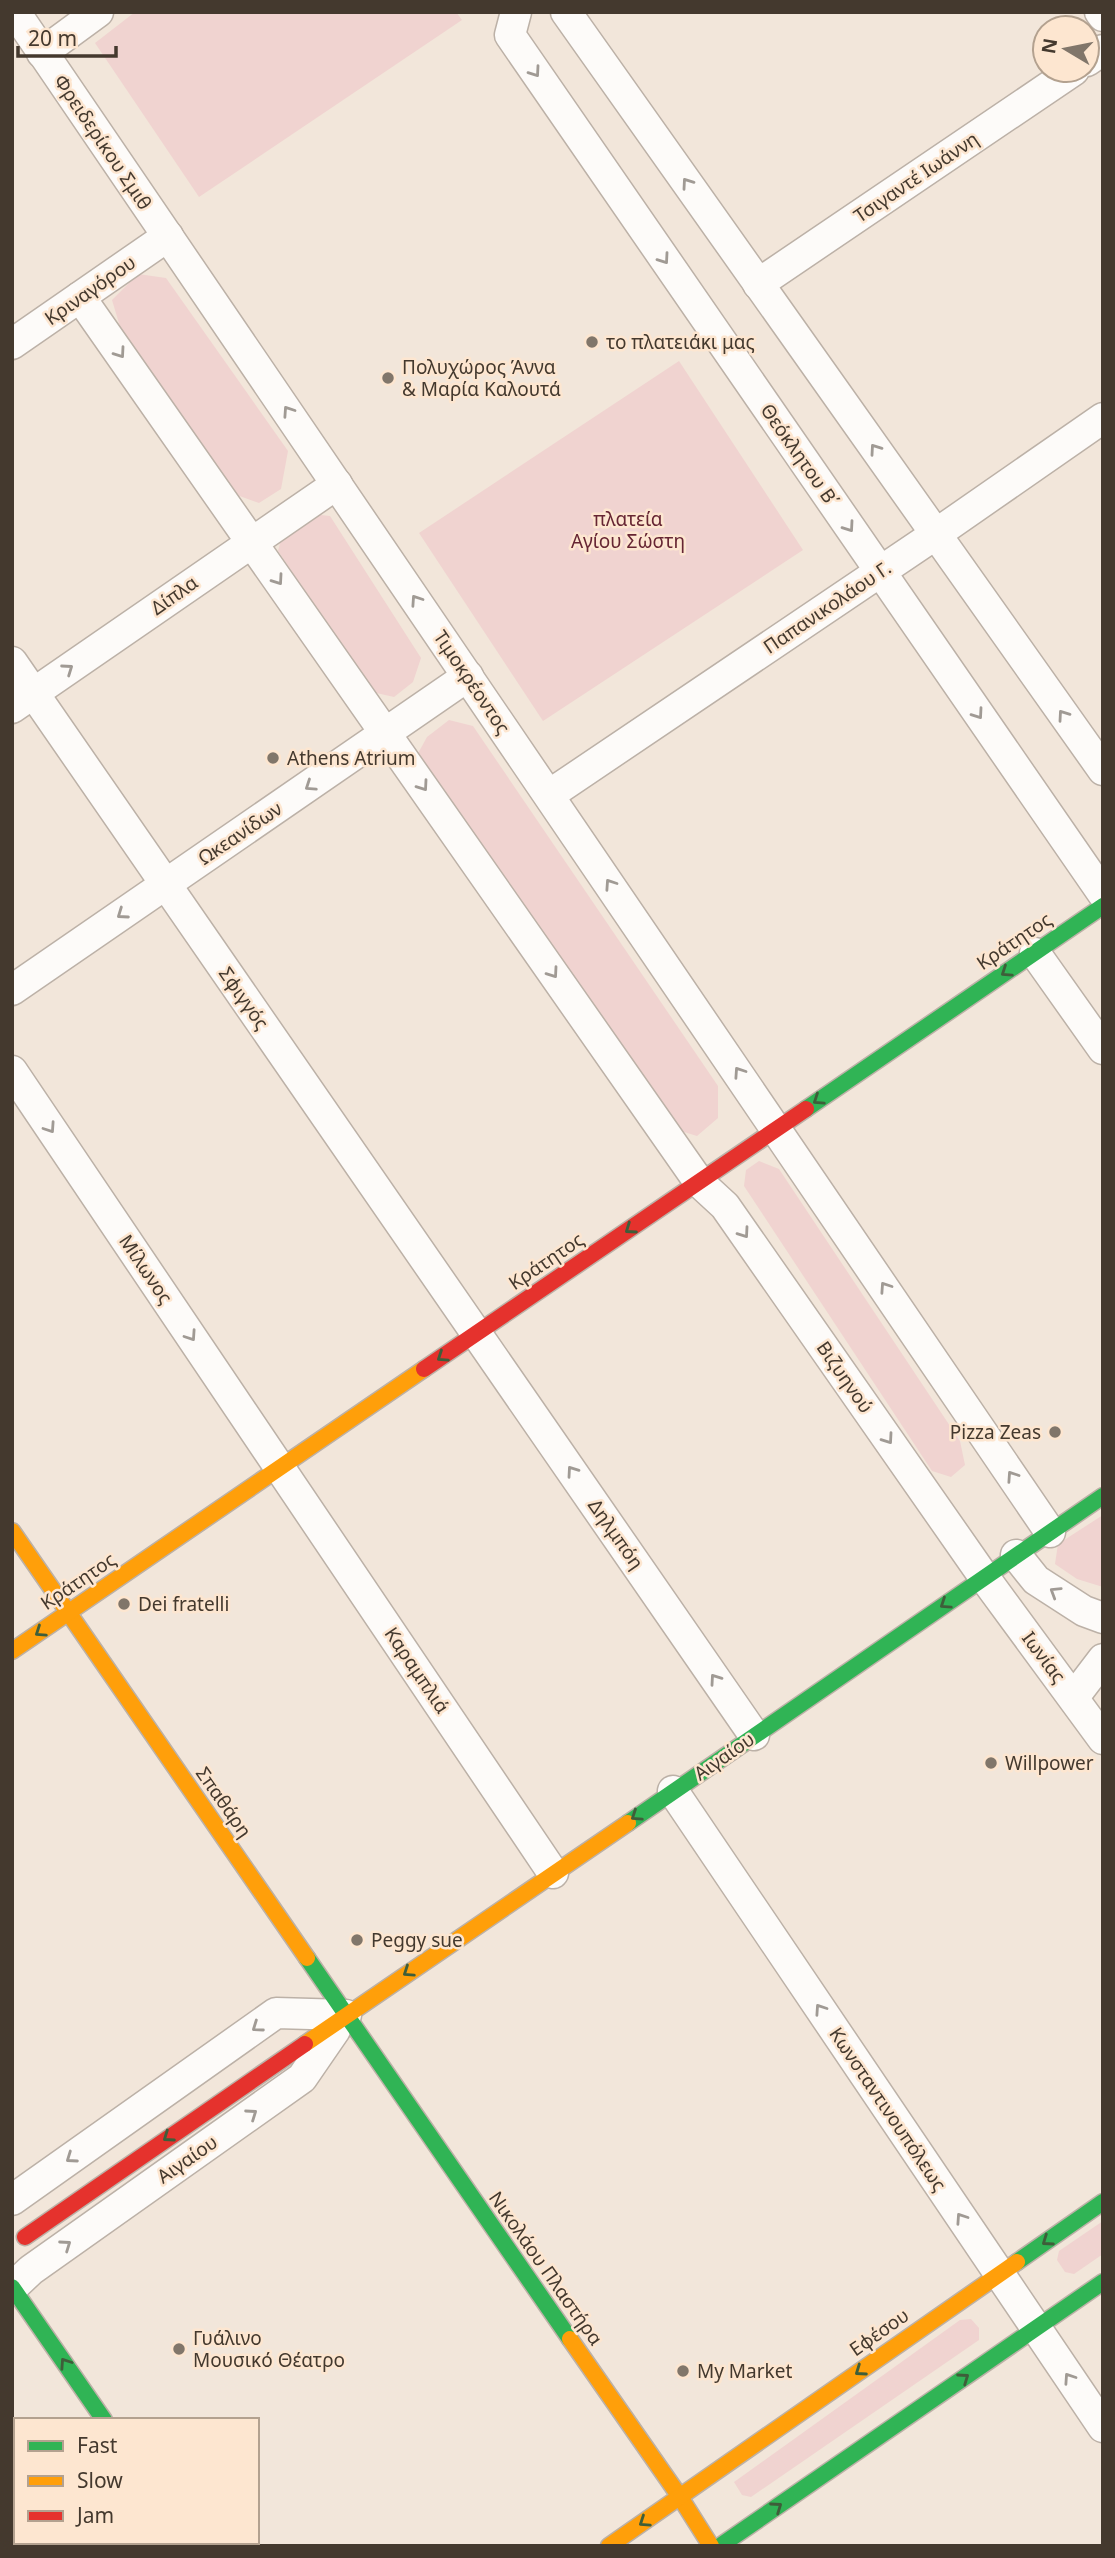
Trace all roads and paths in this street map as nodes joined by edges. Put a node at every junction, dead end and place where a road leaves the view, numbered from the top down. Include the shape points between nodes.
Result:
1 (15, 12) edge
2 (98, 12) edge
3 (516, 12) edge
4 (566, 12) edge
5 (42, 53) junction
6 (1053, 84) edge
7 (168, 236) junction
8 (758, 284) junction
9 (80, 297) junction
10 (12, 344) edge
11 (1103, 418) edge
12 (337, 484) junction
13 (936, 534) junction
14 (252, 542) junction
15 (880, 570) junction
16 (12, 662) edge
17 (468, 676) junction
18 (23, 701) edge
19 (387, 734) junction
20 (1103, 770) edge
21 (549, 794) junction
22 (166, 884) junction
23 (1103, 894) edge
24 (1103, 906) edge
25 (1035, 953) junction
26 (12, 990) edge
27 (1103, 1049) edge
28 (12, 1071) edge
29 (777, 1128) junction
30 (699, 1182) junction
31 (477, 1334) junction
32 (280, 1468) junction
33 (1103, 1496) edge
34 (12, 1531) edge
35 (1051, 1532) junction
36 (1016, 1555) junction
37 (984, 1577) junction
38 (68, 1613) junction
39 (1103, 1618) edge
40 (12, 1651) edge
41 (1103, 1659) edge
42 (1074, 1697) junction
43 (754, 1735) junction
44 (1103, 1739) edge
45 (673, 1791) junction
46 (553, 1872) junction
47 (346, 2015) junction
48 (12, 2200) edge
49 (1103, 2202) edge
50 (25, 2236) dead end
51 (999, 2274) junction
52 (1103, 2282) edge
53 (12, 2287) edge
54 (1035, 2329) junction
55 (102, 2418) edge
56 (1103, 2427) edge
57 (680, 2497) junction
58 (683, 2533) dead end
59 (609, 2546) edge
60 (711, 2546) edge
61 (720, 2546) edge

1 - 5 street, Φρειδερίκου Σμιθ
2 - 5 street
3 -> 15 street, Θεόκλητου Β΄ via 510,36
8 -> 4 street
5 - 7 street, Φρειδερίκου Σμιθ
6 - 8 street, Τσιγαντέ Ιωάννη
7 - 9 street, Κριναγόρου
12 -> 7 street, Τιμοκρέοντος
13 -> 8 street
9 - 10 street, Κριναγόρου
9 -> 14 street
11 - 13 street, Παπανικολάου Γ.
12 - 14 street, Δίπλα
17 -> 12 street, Τιμοκρέοντος
13 - 15 street, Παπανικολάου Γ.
20 -> 13 street
18 -> 14 street, Δίπλα
14 -> 19 street
15 - 21 street, Παπανικολάου Γ.
15 -> 23 street, Θεόκλητου Β΄
16 - 18 street, Σφιγγός
17 - 19 street, Ωκεανίδων
17 - 21 street, Τιμοκρέοντος
18 - 22 street, Σφιγγός
19 -> 22 street, Ωκεανίδων
19 -> 30 street
29 -> 21 street, Τιμοκρέοντος
22 -> 26 street, Ωκεανίδων
22 - 31 street, Σφιγγός
24 - 25 main road, Κράτητος
25 - 27 street
25 -> 29 main road, Κράτητος
28 -> 32 street, Μίλωνος
29 - 30 main road, Κράτητος
35 -> 29 street
30 -> 31 main road, Κράτητος
30 -> 37 street, Βιζυηνού via 725,1206
31 -> 32 main road, Κράτητος
43 -> 31 street, Δηλμπόη
32 - 38 main road, Κράτητος
32 - 46 street, Καραμπλιά
33 - 35 main road, Αιγαίου
34 - 38 main road, Σπαθάρη
35 - 36 main road, Αιγαίου
36 - 37 main road, Αιγαίου
39 -> 36 street via 1036,1580
37 - 42 street, Ιωνίας
37 -> 43 main road, Αιγαίου
38 -> 40 main road, Κράτητος
38 - 47 main road, Σπαθάρη
41 - 42 street
42 - 44 street, Ιωνίας
43 - 45 main road, Αιγαίου
45 -> 46 main road, Αιγαίου
51 -> 45 street, Κωνσταντινουπόλεως
46 -> 47 main road, Αιγαίου
47 -> 48 street via 276,2013
47 -> 50 main road, Αιγαίου
53 -> 47 street, Αιγαίου via 302,2078
47 - 57 main road, Νικολάου Πλαστήρα
49 -> 51 main road, Εφέσου
51 - 54 street, Κωνσταντινουπόλεως
51 -> 57 main road, Εφέσου
52 - 54 main road
55 -> 53 main road
56 -> 54 street, Κωνσταντινουπόλεως
61 -> 54 main road
57 - 58 main road
57 -> 59 main road, Εφέσου
57 - 60 main road, Νικολάου Πλαστήρα

